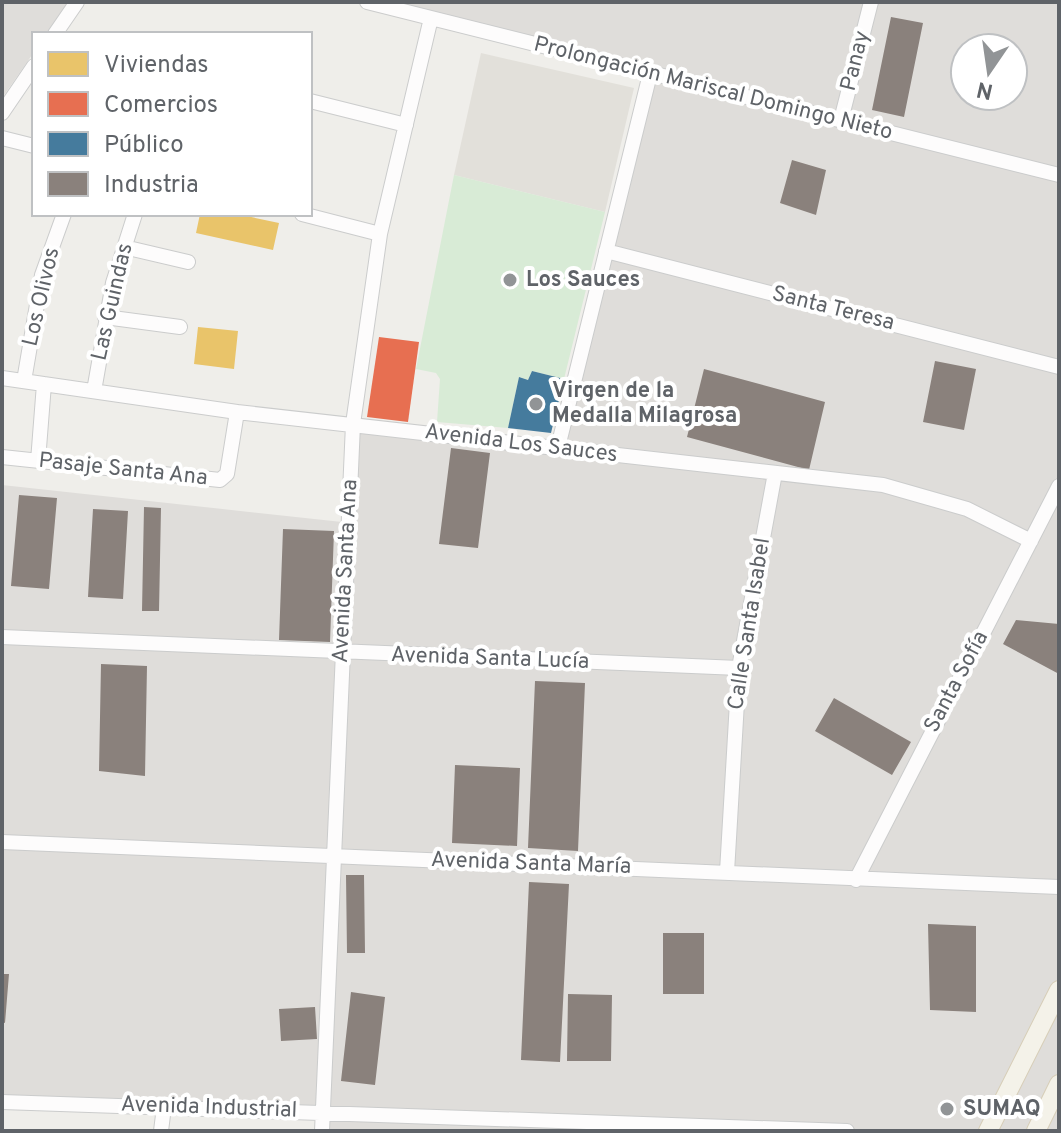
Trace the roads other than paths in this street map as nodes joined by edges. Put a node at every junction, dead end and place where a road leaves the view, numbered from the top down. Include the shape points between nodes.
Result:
1 (77, 2) edge
2 (367, 2) edge
3 (871, 2) edge
4 (431, 18) junction
5 (56, 32) edge
6 (32, 69) edge
7 (650, 74) junction
8 (312, 102) edge
9 (2, 113) edge
10 (841, 120) junction
11 (406, 125) junction
12 (2, 138) edge
13 (32, 146) edge
14 (1059, 175) edge
15 (63, 216) edge
16 (134, 216) edge
17 (310, 216) edge
18 (380, 234) junction
19 (124, 247) junction
20 (606, 251) junction
21 (188, 262) dead end
22 (105, 317) junction
23 (180, 327) dead end
24 (1059, 367) edge
25 (2, 378) edge
26 (24, 381) junction
27 (44, 384) junction
28 (94, 391) junction
29 (237, 412) junction
30 (353, 424) junction
31 (558, 447) junction
32 (2, 457) edge
33 (38, 461) junction
34 (775, 473) junction
35 (1059, 486) edge
36 (1031, 541) junction
37 (2, 637) edge
38 (342, 653) junction
39 (739, 668) junction
40 (2, 842) edge
41 (335, 856) junction
42 (727, 872) junction
43 (856, 880) junction
44 (1059, 887) edge
45 (1059, 990) edge
46 (1059, 1084) edge
47 (2, 1102) edge
48 (164, 1107) junction
49 (323, 1111) junction
50 (161, 1131) edge
51 (322, 1131) edge
52 (847, 1131) edge
53 (988, 1131) edge
54 (1036, 1131) edge

1 - 5 street
2 - 4 street, Prolongación Mariscal Domingo Nieto
3 - 10 street, Panay
4 - 7 street, Prolongación Mariscal Domingo Nieto
4 - 11 street, Avenida Santa Ana
6 - 9 street
7 - 10 street, Prolongación Mariscal Domingo Nieto
7 - 20 street
8 - 11 street
10 - 14 street, Prolongación Mariscal Domingo Nieto
11 - 18 street, Avenida Santa Ana
12 - 13 street
15 - 26 street, Los Olivos via 42,275
16 - 19 street, Las Guindas
17 - 18 street
18 - 30 street, Avenida Santa Ana
19 - 21 street
19 - 22 street, Las Guindas
20 - 24 street, Santa Teresa
20 - 31 street
22 - 23 street
22 - 28 street, Las Guindas
25 - 26 street, Avenida Los Sauces
26 - 27 street, Avenida Los Sauces
27 - 28 street, Avenida Los Sauces
27 - 33 street
28 - 29 street, Avenida Los Sauces
29 - 30 street, Avenida Los Sauces
29 - 33 street, Pasaje Santa Ana via 227,474 220,480
30 - 31 street, Avenida Los Sauces
30 - 38 street, Avenida Santa Ana
31 - 34 street, Avenida Los Sauces
32 - 33 street, Pasaje Santa Ana
34 - 36 street, Avenida Los Sauces via 883,485 967,509
34 - 39 street, Calle Santa Isabel
35 - 36 street, Santa Sofía
36 - 43 street, Santa Sofía
37 - 38 street, Avenida Santa Lucía
38 - 39 street, Avenida Santa Lucía
38 - 41 street, Avenida Santa Ana
39 - 42 street, Calle Santa Isabel
40 - 41 street, Avenida Santa María
41 - 42 street, Avenida Santa María
41 - 49 street, Avenida Santa Ana
42 - 43 street, Avenida Santa María
43 - 44 street, Avenida Santa María
45 - 53 main road
46 - 54 main road
47 - 48 street, Avenida Industrial
48 - 49 street, Avenida Industrial
48 - 50 street
49 - 51 street, Avenida Santa Ana
49 - 52 street, Avenida Industrial

